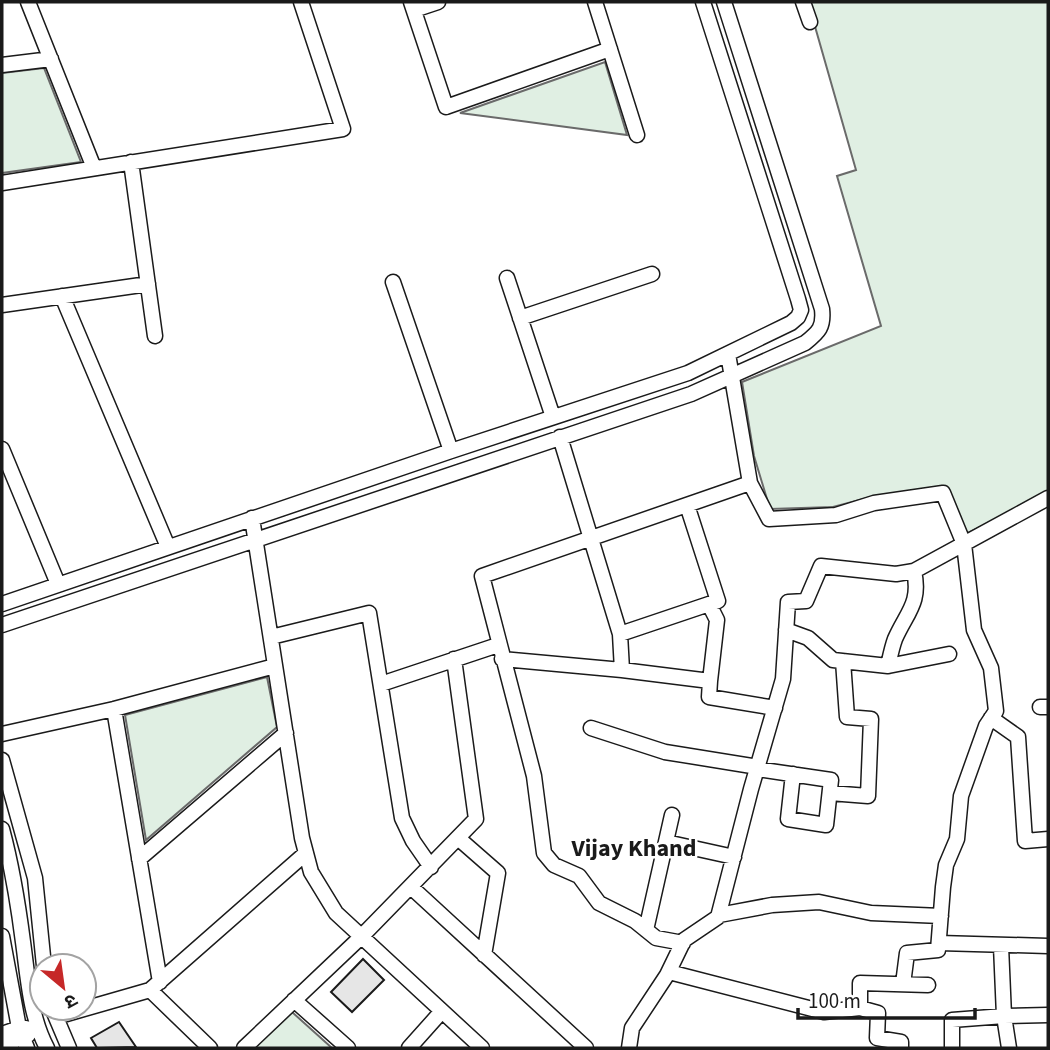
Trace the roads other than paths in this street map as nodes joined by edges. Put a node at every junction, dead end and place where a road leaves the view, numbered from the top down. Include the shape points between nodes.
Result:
1 (28, 2) edge
2 (301, 2) edge
3 (438, 2) edge
4 (595, 2) edge
5 (703, 2) edge
6 (724, 2) edge
7 (803, 2) edge
8 (413, 6) edge
9 (810, 22) dead end
10 (610, 48) junction
11 (51, 60) junction
12 (2, 65) edge
13 (637, 135) dead end
14 (131, 162) junction
15 (94, 168) junction
16 (2, 183) edge
17 (652, 274) dead end
18 (507, 278) dead end
19 (393, 282) dead end
20 (148, 284) junction
21 (62, 296) junction
22 (2, 305) edge
23 (520, 318) junction
24 (155, 336) dead end
25 (728, 354) junction
26 (733, 375) junction
27 (553, 417) junction
28 (560, 437) junction
29 (2, 449) edge
30 (451, 451) junction
31 (750, 483) junction
32 (1048, 498) edge
33 (687, 505) junction
34 (252, 518) junction
35 (591, 538) junction
36 (256, 539) junction
37 (964, 544) junction
38 (168, 547) junction
39 (914, 571) junction
40 (58, 584) junction
41 (2, 604) edge
42 (709, 604) junction
43 (2, 625) edge
44 (786, 630) junction
45 (620, 634) junction
46 (271, 638) junction
47 (500, 652) junction
48 (949, 654) dead end
49 (454, 659) junction
50 (843, 661) junction
51 (275, 666) junction
52 (888, 666) junction
53 (622, 670) junction
54 (710, 681) junction
55 (381, 684) junction
56 (775, 708) junction
57 (114, 709) junction
58 (991, 718) junction
59 (591, 728) dead end
60 (286, 733) junction
61 (2, 734) edge
62 (2, 760) edge
63 (758, 768) junction
64 (793, 774) junction
65 (830, 793) junction
66 (672, 816) dead end
67 (2, 829) edge
68 (458, 838) junction
69 (1048, 839) edge
70 (666, 842) junction
71 (306, 853) junction
72 (734, 857) junction
73 (139, 859) junction
74 (431, 867) junction
75 (411, 887) junction
76 (719, 915) junction
77 (941, 916) junction
78 (646, 930) junction
79 (361, 937) junction
80 (683, 943) junction
81 (939, 943) junction
82 (3, 946) edge
83 (1001, 946) junction
84 (1048, 946) edge
85 (43, 952) edge
86 (484, 955) junction
87 (669, 972) junction
88 (903, 984) junction
89 (928, 985) dead end
90 (155, 986) junction
91 (294, 1000) junction
92 (98, 1001) edge
93 (860, 1009) junction
94 (442, 1011) junction
95 (1048, 1015) edge
96 (1004, 1016) junction
97 (58, 1022) edge
98 (62, 1032) junction
99 (2, 1034) edge
100 (23, 1038) edge
101 (43, 1039) edge
102 (2, 1046) edge
103 (69, 1048) edge
104 (210, 1048) edge
105 (244, 1048) edge
106 (348, 1048) edge
107 (409, 1048) edge
108 (482, 1048) edge
109 (586, 1048) edge
110 (629, 1048) edge
111 (901, 1048) edge
112 (952, 1048) edge
113 (1009, 1048) edge

1 - 11 street
2 - 14 street via 343,129
3 - 8 street
4 - 10 street
5 - 25 street via 801,310 791,323
6 - 26 street via 823,322 819,332 804,343
7 - 9 street
8 - 10 street via 446,107
10 - 13 street
11 - 12 street
11 - 15 street
14 - 15 street
14 - 20 street
15 - 16 street
17 - 23 street
18 - 23 street
19 - 30 street
20 - 21 street
20 - 24 street
21 - 22 street
21 - 38 street
23 - 27 street
25 - 26 street
25 - 27 street via 688,373
26 - 28 street via 691,394
26 - 31 street
27 - 30 street
28 - 35 street
28 - 36 street
29 - 40 street
30 - 34 street
31 - 33 street
31 - 37 street via 769,519 836,515 874,503 943,493
32 - 37 street
33 - 35 street
33 - 42 street via 718,601
34 - 36 street
34 - 38 street
35 - 45 street
35 - 47 street via 482,576
36 - 43 street
36 - 46 street
37 - 39 street
37 - 58 street via 974,630 991,668 996,711
38 - 40 street
39 - 44 street via 896,574 821,566 806,601 788,602
39 - 52 street via 918,587
40 - 41 street
42 - 45 street
42 - 54 street via 717,620
44 - 50 street via 808,638 833,660
44 - 56 street via 783,679
45 - 53 street
46 - 51 street
46 - 55 street via 369,613
47 - 49 street
47 - 53 street
47 - 78 street via 534,776 544,853 554,865 579,876 599,903
48 - 52 street
49 - 55 street
49 - 68 street via 477,819
50 - 52 street
50 - 65 street via 847,717 871,719 867,796
51 - 57 street
51 - 60 street
53 - 54 street
54 - 56 street via 709,697
55 - 74 street via 402,818
56 - 63 street
57 - 61 street
57 - 73 street
58 - 69 street via 1018,737 1025,841
58 - 77 street via 961,796
59 - 63 street via 665,752
60 - 71 street
60 - 73 street
62 - 85 street via 35,878
63 - 64 street
63 - 72 street
64 - 65 street via 831,780
64 - 65 street via 788,819 826,825
66 - 70 street
67 - 101 street via 31,1003
68 - 74 street
68 - 86 street via 498,873
70 - 72 street
70 - 78 street
71 - 79 street via 311,872 336,913
71 - 90 street
72 - 76 street
73 - 90 street
74 - 75 street
75 - 79 street
75 - 86 street
76 - 77 street via 819,902 871,913
76 - 80 street
77 - 81 street
78 - 80 street via 656,938
79 - 91 street
79 - 94 street
80 - 87 street
81 - 83 street
81 - 88 street via 938,950 907,953
82 - 100 street
83 - 84 street
83 - 96 street
86 - 109 street
87 - 93 street via 824,1012
87 - 110 street via 632,1028
88 - 89 street
88 - 93 street via 860,983
90 - 92 street
90 - 104 street
91 - 105 street
91 - 106 street
93 - 111 street via 878,1013 877,1038 901,1042
94 - 107 street
94 - 108 street
95 - 96 street
96 - 112 street via 952,1020
96 - 113 street
97 - 98 street
98 - 101 street
98 - 103 street
99 - 100 street
100 - 101 street
100 - 102 street

